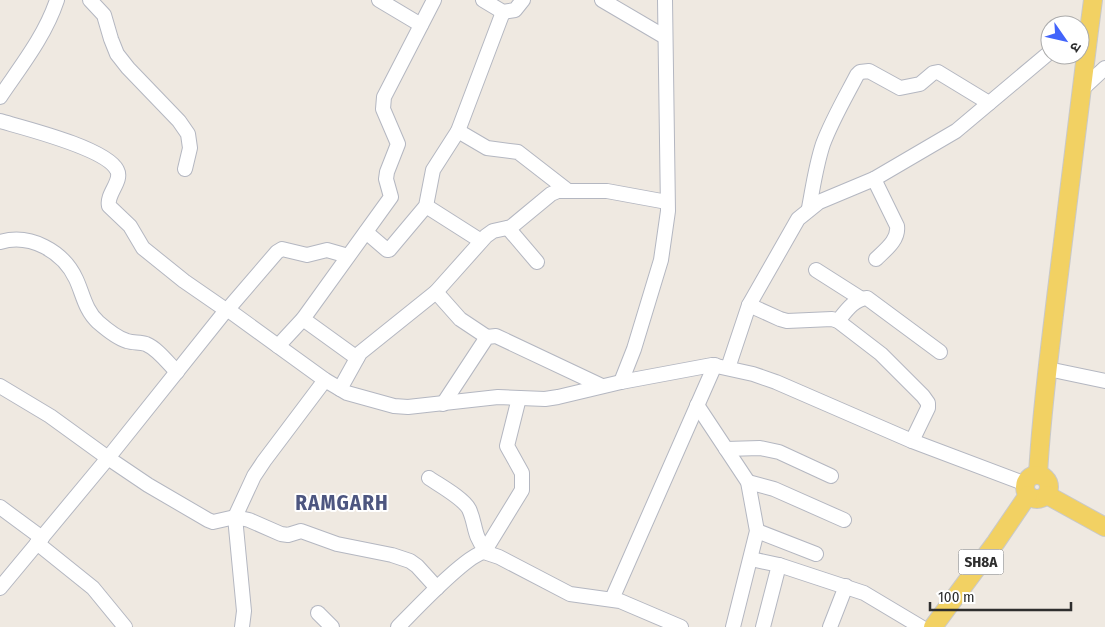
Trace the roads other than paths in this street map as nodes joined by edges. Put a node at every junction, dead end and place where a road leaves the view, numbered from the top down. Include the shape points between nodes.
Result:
1 (57, 0) edge
2 (90, 0) edge
3 (379, 0) edge
4 (434, 0) edge
5 (482, 0) edge
6 (523, 0) edge
7 (602, 0) edge
8 (665, 0) edge
9 (1093, 0) edge
10 (504, 12) junction
11 (1088, 15) edge
12 (421, 24) junction
13 (665, 37) junction
14 (1040, 60) edge
15 (1082, 65) edge
16 (1105, 68) edge
17 (1080, 91) junction
18 (0, 97) edge
19 (989, 102) junction
20 (0, 121) edge
21 (458, 131) junction
22 (185, 169) dead end
23 (874, 179) junction
24 (567, 190) junction
25 (667, 202) junction
26 (426, 206) junction
27 (809, 208) junction
28 (508, 228) junction
29 (366, 232) junction
30 (481, 241) junction
31 (0, 242) edge
32 (348, 256) junction
33 (876, 259) dead end
34 (537, 262) dead end
35 (816, 270) dead end
36 (436, 292) junction
37 (860, 298) junction
38 (749, 305) junction
39 (227, 310) junction
40 (303, 319) junction
41 (838, 321) junction
42 (487, 338) junction
43 (278, 346) junction
44 (940, 352) dead end
45 (357, 358) junction
46 (719, 366) junction
47 (1048, 369) junction
48 (177, 372) junction
49 (325, 380) junction
50 (624, 381) junction
51 (1105, 381) edge
52 (0, 386) edge
53 (602, 386) junction
54 (340, 389) junction
55 (519, 398) junction
56 (443, 404) junction
57 (697, 405) junction
58 (912, 441) junction
59 (726, 449) junction
60 (108, 458) junction
61 (831, 476) dead end
62 (429, 478) dead end
63 (748, 482) junction
64 (1030, 485) junction
65 (0, 507) edge
66 (235, 517) junction
67 (844, 520) dead end
68 (1105, 527) edge
69 (757, 530) junction
70 (39, 540) junction
71 (485, 551) junction
72 (816, 554) dead end
73 (751, 559) junction
74 (779, 565) junction
75 (846, 586) junction
76 (0, 588) edge
77 (437, 588) junction
78 (612, 599) junction
79 (318, 613) dead end
80 (125, 627) edge
81 (242, 627) edge
82 (332, 627) edge
83 (398, 627) edge
84 (681, 627) edge
85 (733, 627) edge
86 (763, 627) edge
87 (830, 627) edge
88 (920, 627) edge
89 (933, 627) edge

1 - 18 street via 40,38
2 - 22 street via 104,15 117,54 188,134 190,148
3 - 12 street
4 - 12 street
5 - 10 street
6 - 10 street via 515,10
7 - 13 street
8 - 13 street
9 - 11 main road
10 - 21 street
12 - 29 street via 384,97 383,109 398,144 386,179 391,197
13 - 25 street
14 - 19 street
15 - 17 main road
16 - 17 street
17 - 47 main road
19 - 23 street via 956,131
19 - 27 street via 938,72 920,84 900,88 869,71 860,72 823,145
20 - 39 street via 82,146 111,163 118,176 109,206 130,226 143,248
21 - 24 street via 486,148 518,152
21 - 26 street via 433,170
23 - 27 street
23 - 33 street via 898,232
24 - 25 street via 607,191
24 - 28 street via 551,194
25 - 50 street via 661,260
26 - 29 street via 390,250
26 - 30 street
27 - 38 street via 790,230
28 - 30 street via 490,232
28 - 34 street
29 - 32 street
30 - 36 street
31 - 48 street via 32,241 61,258 76,278 91,314 98,322 122,339 154,348
32 - 39 street via 328,250 307,256 282,249
32 - 40 street
35 - 37 street
36 - 42 street via 460,318
36 - 45 street
37 - 41 street
37 - 44 street via 870,299
38 - 41 street via 780,320
38 - 46 street
39 - 43 street
39 - 48 street
40 - 43 street
40 - 45 street
41 - 58 street via 889,362 928,404
42 - 53 street via 502,338
42 - 56 street
43 - 49 street
45 - 54 street
46 - 50 street
46 - 57 street
46 - 58 street via 776,382
47 - 51 street
47 - 64 main road via 1040,442
48 - 60 street
49 - 54 street
49 - 66 street via 259,469
50 - 53 street
52 - 60 street via 50,416
53 - 55 street via 545,399
54 - 56 street via 394,406
55 - 56 street via 498,397
55 - 71 street via 507,446 522,473 522,490
57 - 59 street
57 - 78 street
58 - 64 street
59 - 61 street via 779,452
59 - 63 street
60 - 66 street via 208,520 213,522
60 - 70 street
62 - 71 street via 469,509 475,533
63 - 67 street via 774,489
63 - 69 street
64 - 68 main road via 1047,480 1047,495
64 - 89 main road, SH8A via 996,542
65 - 70 street
66 - 77 street via 281,534 301,531 336,544 410,561
66 - 81 street via 244,611
69 - 72 street
69 - 73 street
70 - 76 street
70 - 80 street via 93,588
71 - 77 street via 473,557
71 - 78 street via 570,594
73 - 74 street
73 - 85 street
74 - 75 street
74 - 86 street
75 - 87 street
75 - 88 street via 864,593
77 - 83 street
78 - 84 street
79 - 82 street

